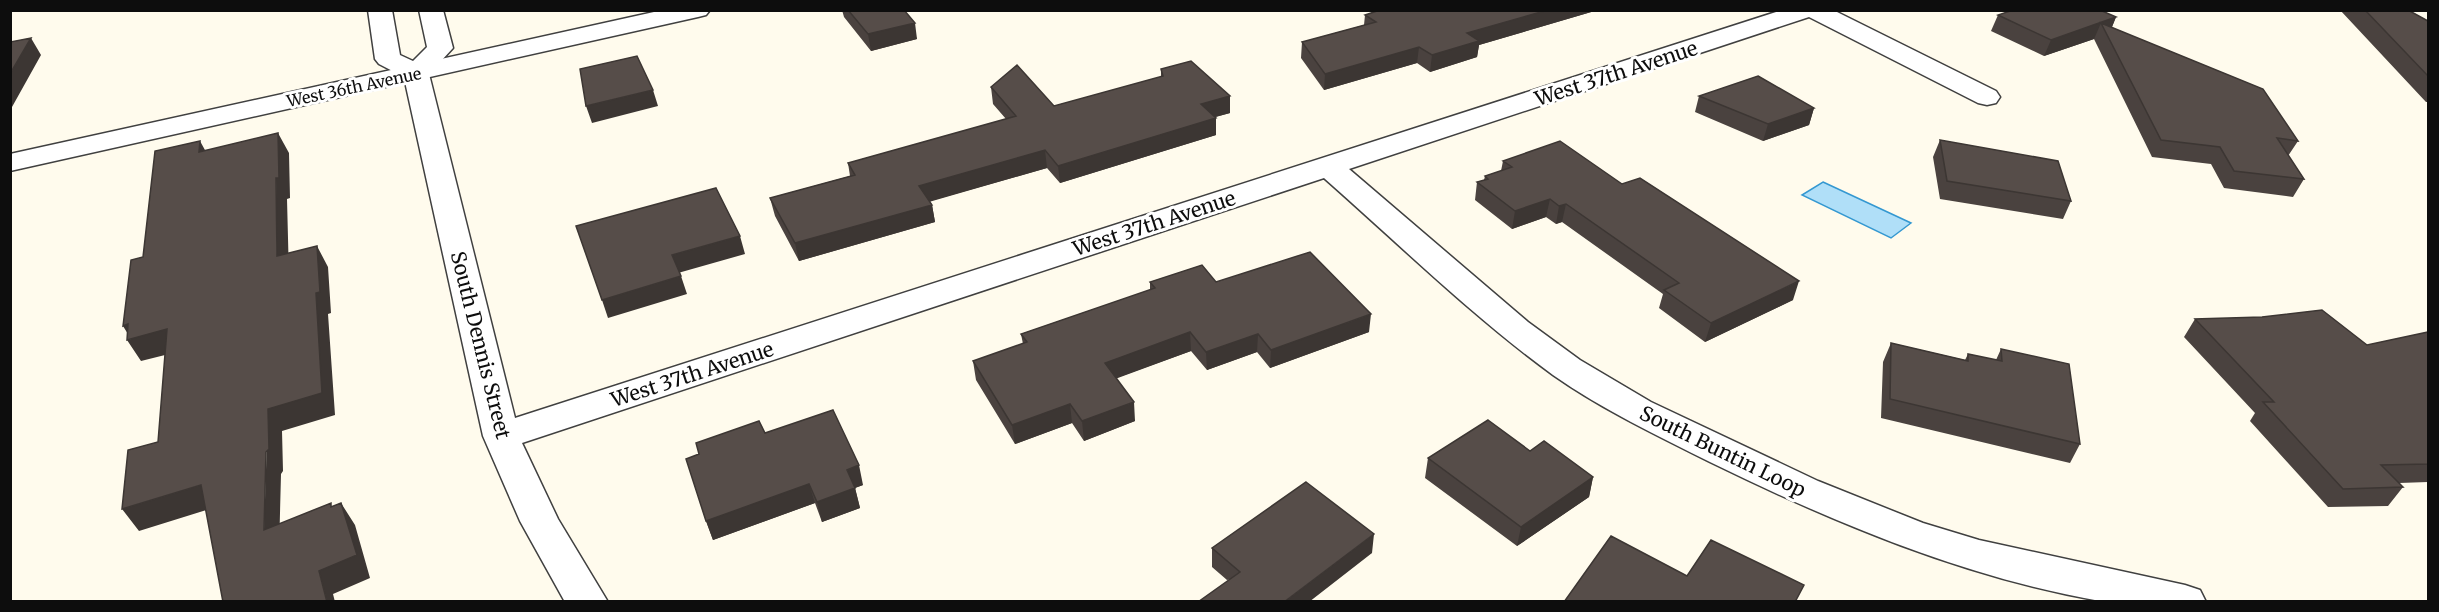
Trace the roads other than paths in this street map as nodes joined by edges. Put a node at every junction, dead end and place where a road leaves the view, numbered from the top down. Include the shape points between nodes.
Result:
1 (380, 10) edge
2 (431, 10) edge
3 (698, 10) edge
4 (1808, 10) edge
5 (1814, 10) edge
6 (416, 73) junction
7 (1988, 97) dead end
8 (10, 163) edge
9 (1329, 167) junction
10 (501, 436) junction
11 (587, 602) edge
12 (2185, 602) edge

1 - 6 street via 388,59
2 - 6 street via 440,48
3 - 6 street, West 36th Avenue
4 - 9 street, West 37th Avenue
5 - 7 street
6 - 8 street, West 36th Avenue
6 - 10 street, South Dennis Street
9 - 10 street, West 37th Avenue
9 - 12 street, South Buntin Loop via 1516,330 1638,411 1804,491 1910,534 1979,556
10 - 11 street, South Dennis Street via 529,502

